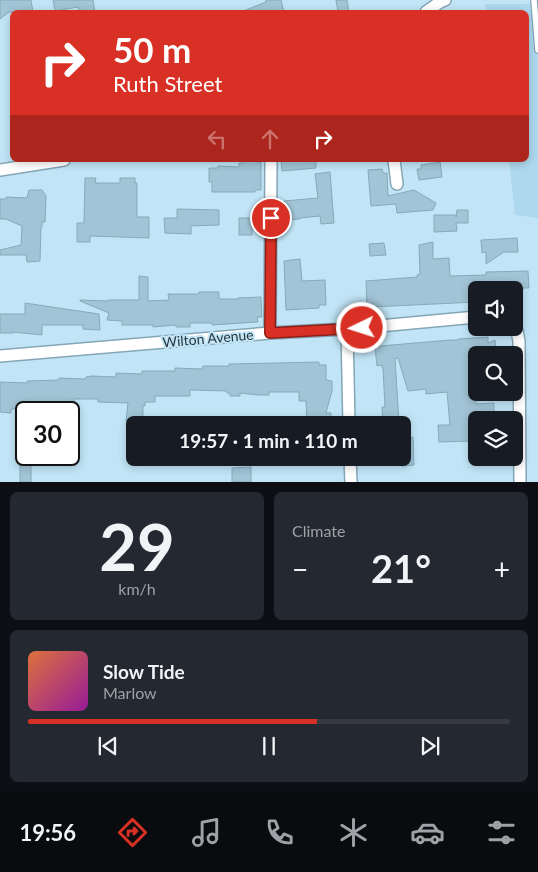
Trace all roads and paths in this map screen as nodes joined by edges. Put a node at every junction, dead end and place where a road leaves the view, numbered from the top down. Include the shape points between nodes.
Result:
1 (440, 0) edge
2 (534, 0) edge
3 (428, 10) edge
4 (538, 50) edge
5 (51, 162) edge
6 (271, 162) edge
7 (394, 162) edge
8 (0, 170) edge
9 (397, 184) dead end
10 (468, 319) edge
11 (347, 329) junction
12 (270, 333) junction
13 (518, 336) edge
14 (0, 356) edge
15 (349, 416) edge
16 (350, 466) edge
17 (351, 482) edge
18 (520, 482) edge

1 - 3 street
2 - 4 lane
5 - 8 street
6 - 12 street
7 - 9 street
10 - 11 street, Wilton Avenue
11 - 12 street, Wilton Avenue
11 - 15 street
12 - 14 street, Wilton Avenue
13 - 18 street
16 - 17 street

